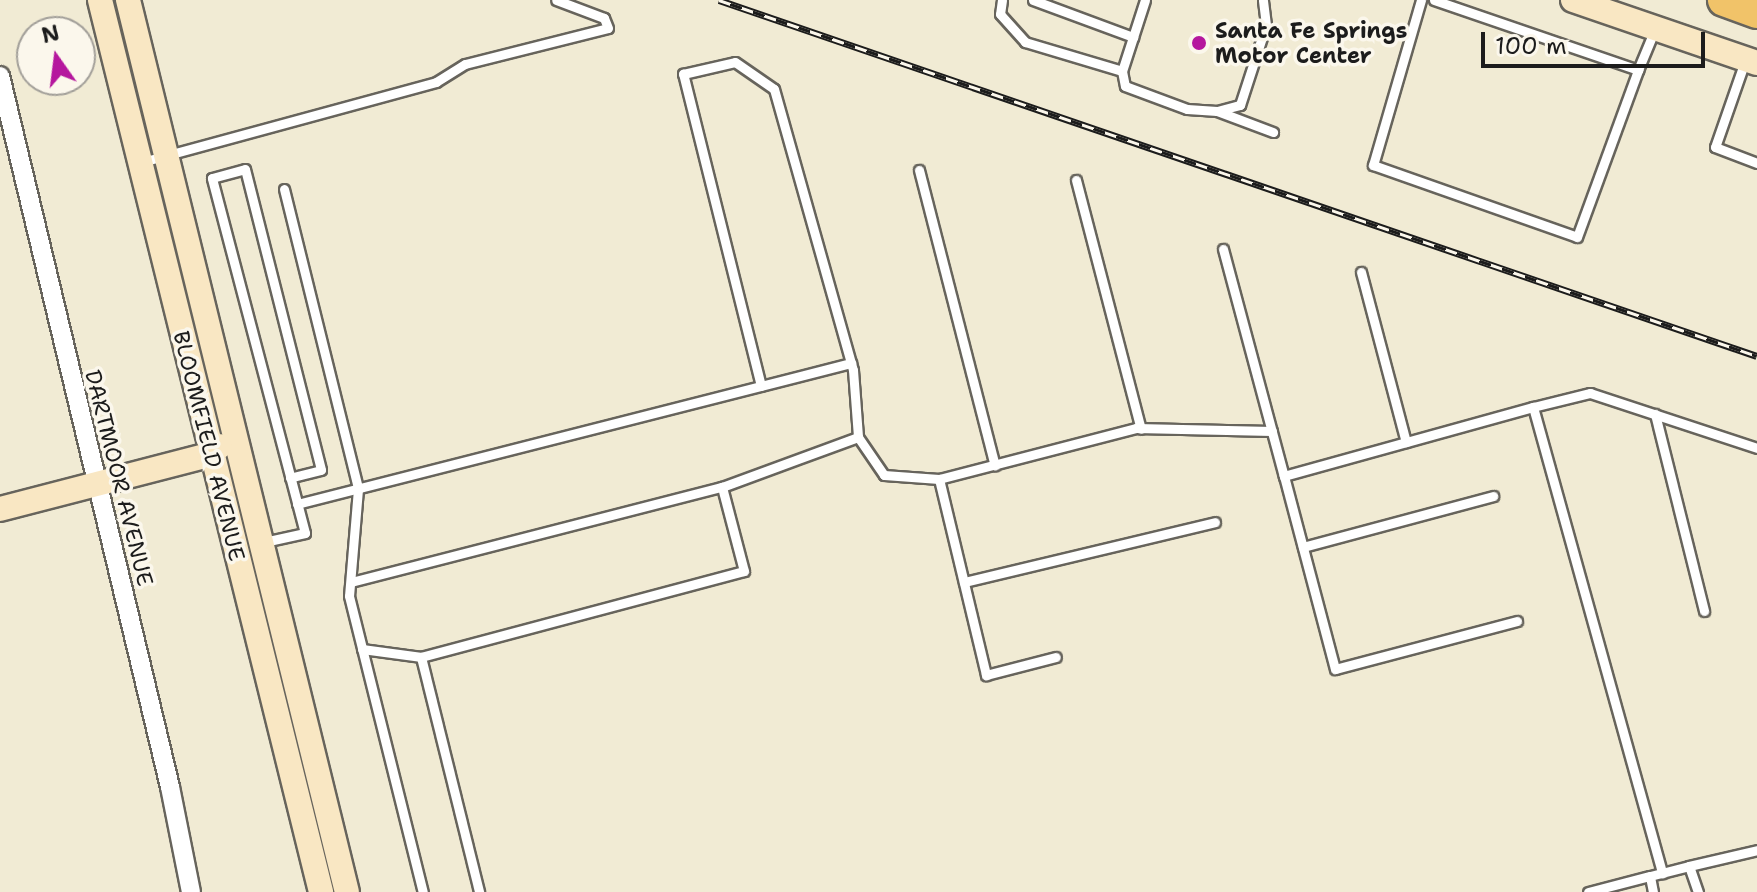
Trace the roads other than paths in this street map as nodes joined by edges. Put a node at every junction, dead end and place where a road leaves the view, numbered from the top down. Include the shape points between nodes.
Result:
1 (100, 0) edge
2 (128, 0) edge
3 (556, 0) edge
4 (1002, 0) edge
5 (1033, 0) edge
6 (1145, 0) edge
7 (1263, 0) edge
8 (1421, 0) edge
9 (1434, 0) edge
10 (1573, 0) edge
11 (1724, 0) edge
12 (1757, 12) edge
13 (1655, 28) junction
14 (1133, 37) junction
15 (1752, 61) edge
16 (1638, 70) junction
17 (1122, 71) junction
18 (0, 76) edge
19 (1217, 111) junction
20 (1273, 132) dead end
21 (167, 156) junction
22 (139, 163) junction
23 (1757, 163) edge
24 (919, 170) dead end
25 (1076, 180) dead end
26 (284, 189) dead end
27 (1223, 249) dead end
28 (1361, 272) dead end
29 (851, 363) junction
30 (761, 386) junction
31 (1533, 407) junction
32 (1655, 414) junction
33 (233, 429) junction
34 (1141, 429) junction
35 (1272, 431) junction
36 (858, 437) junction
37 (1406, 442) junction
38 (1757, 448) edge
39 (209, 455) junction
40 (995, 465) junction
41 (244, 474) junction
42 (1284, 476) junction
43 (290, 478) junction
44 (939, 479) junction
45 (95, 484) junction
46 (722, 487) junction
47 (358, 489) junction
48 (1493, 496) dead end
49 (297, 504) junction
50 (0, 509) edge
51 (1215, 522) dead end
52 (230, 530) junction
53 (263, 543) junction
54 (1303, 547) junction
55 (240, 569) junction
56 (351, 582) junction
57 (964, 582) junction
58 (1704, 611) dead end
59 (1517, 621) dead end
60 (362, 649) junction
61 (421, 657) junction
62 (1056, 657) dead end
63 (1757, 850) edge
64 (1689, 866) junction
65 (1662, 873) junction
66 (1650, 876) junction
67 (191, 892) edge
68 (321, 892) edge
69 (347, 892) edge
70 (423, 892) edge
71 (479, 892) edge
72 (1588, 892) edge
73 (1653, 892) edge
74 (1698, 892) edge

1 - 22 main road, BLOOMFIELD AVENUE
2 - 21 main road, BLOOMFIELD AVENUE
3 - 21 lane via 604,18 608,28 465,64 436,82
4 - 17 lane via 1000,14 1025,42
5 - 14 lane
6 - 14 lane
7 - 19 lane via 1266,25 1240,105
8 - 16 lane via 1373,165 1577,237
9 - 16 lane
10 - 13 main road
11 - 12 highway
13 - 15 main road
13 - 16 lane
14 - 17 lane
15 - 23 lane via 1715,147
17 - 19 lane via 1125,86 1187,109
18 - 45 street, DARTMOOR AVENUE
19 - 20 lane
21 - 22 lane
21 - 33 main road, BLOOMFIELD AVENUE
22 - 39 main road, BLOOMFIELD AVENUE
24 - 40 lane
25 - 34 lane
26 - 47 lane
27 - 35 lane
28 - 37 lane
29 - 30 lane
29 - 30 lane via 774,89 735,62 683,74
29 - 36 lane
30 - 47 lane
31 - 32 lane via 1590,393
31 - 37 lane
31 - 65 lane
32 - 38 lane
32 - 58 lane
33 - 39 main road
33 - 41 main road, BLOOMFIELD AVENUE
34 - 35 lane
34 - 40 lane
35 - 42 lane
36 - 44 lane via 884,475
36 - 46 lane
37 - 42 lane
39 - 41 main road
39 - 45 main road
39 - 52 main road, BLOOMFIELD AVENUE
40 - 44 lane
41 - 53 main road, BLOOMFIELD AVENUE
42 - 54 lane
43 - 43 lane via 212,178 245,169 321,470
43 - 49 lane
44 - 57 lane
45 - 50 main road
45 - 67 street, DARTMOOR AVENUE
46 - 56 lane
46 - 61 lane via 744,571
47 - 49 lane
47 - 56 lane
48 - 54 lane
49 - 53 lane via 305,533
51 - 57 lane
52 - 53 main road
52 - 55 main road, BLOOMFIELD AVENUE
53 - 55 main road
53 - 69 main road, BLOOMFIELD AVENUE
54 - 59 lane via 1335,669
55 - 68 main road, BLOOMFIELD AVENUE
56 - 60 lane
57 - 62 lane via 986,675
60 - 61 lane
60 - 70 lane
61 - 71 lane
63 - 64 lane
64 - 65 lane
64 - 74 lane
65 - 66 lane
66 - 72 lane
66 - 73 lane

